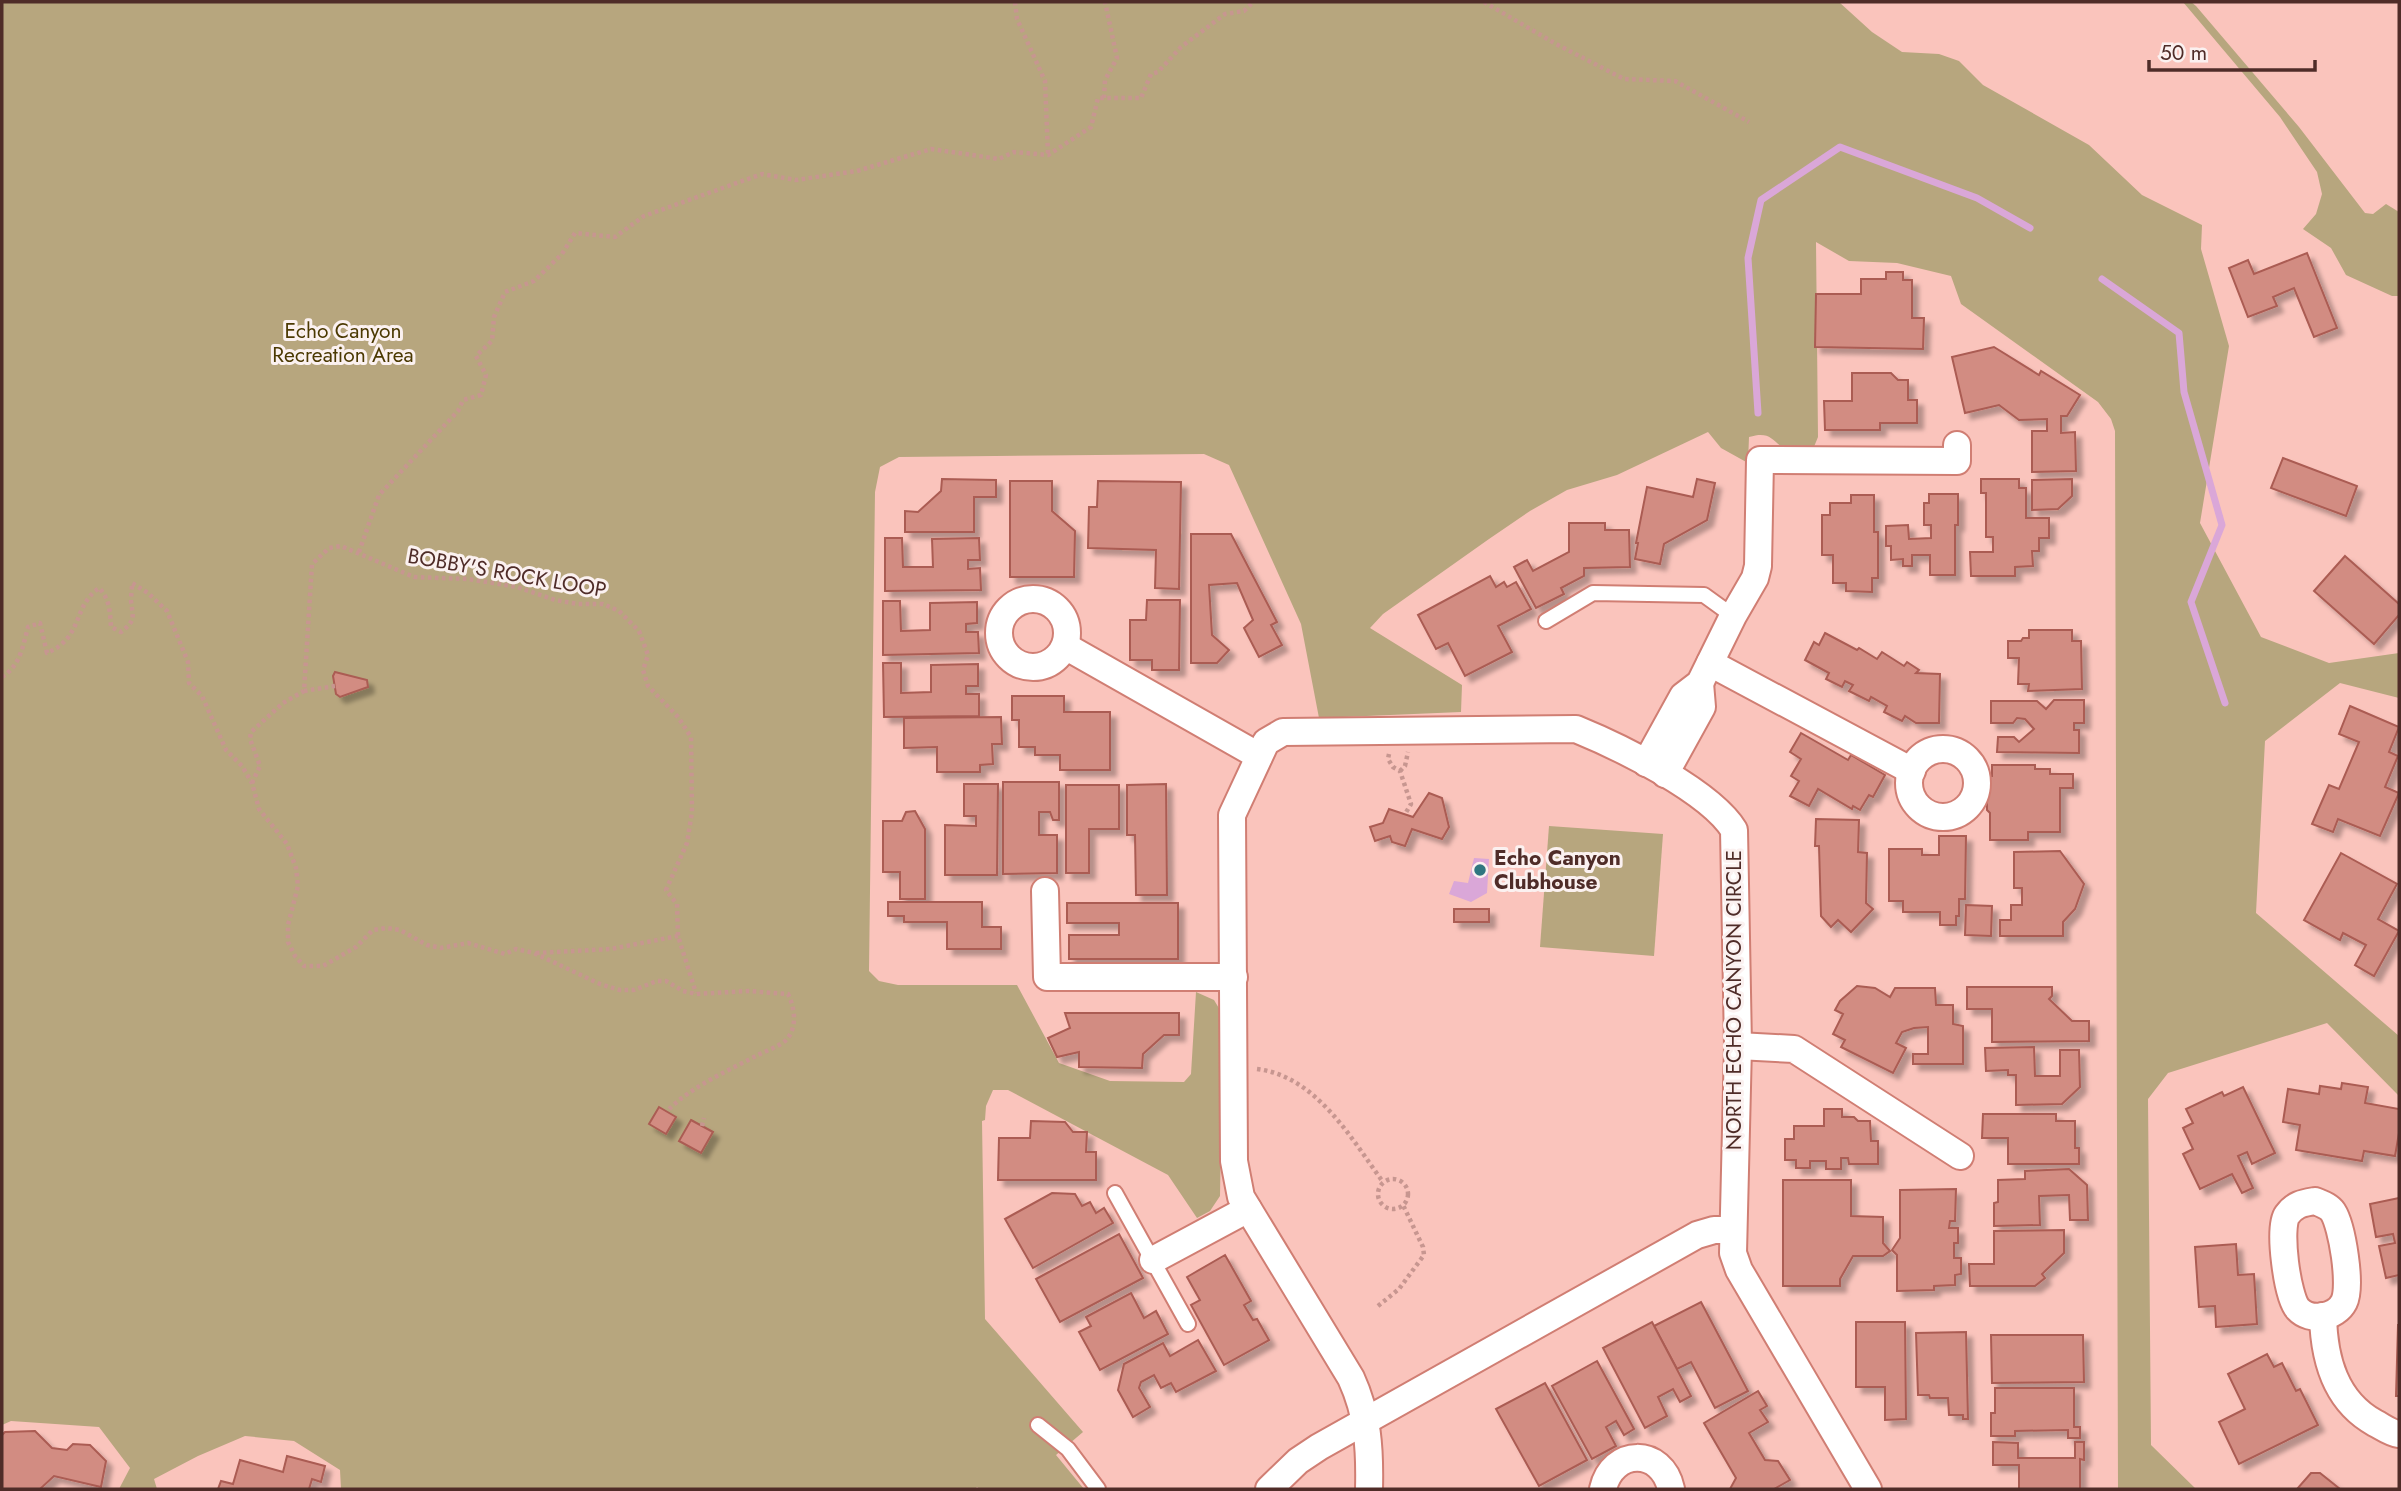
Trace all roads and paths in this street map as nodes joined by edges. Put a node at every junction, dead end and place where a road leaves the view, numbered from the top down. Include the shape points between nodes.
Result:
1 (1016, 2) edge
2 (1105, 2) edge
3 (1253, 2) edge
4 (1484, 2) edge
5 (1104, 98) junction
6 (1749, 122) dead end
7 (1048, 155) junction
8 (1957, 445) dead end
9 (359, 552) junction
10 (1733, 616) junction
11 (1546, 621) dead end
12 (1065, 646) dead end
13 (1705, 673) junction
14 (2, 677) edge
15 (335, 686) dead end
16 (304, 691) junction
17 (1393, 747) dead end
18 (1405, 747) dead end
19 (1259, 756) junction
20 (1656, 769) junction
21 (1400, 771) junction
22 (1912, 771) dead end
23 (252, 783) junction
24 (1405, 814) dead end
25 (1045, 891) dead end
26 (678, 936) junction
27 (534, 953) junction
28 (1234, 977) junction
29 (696, 994) junction
30 (1738, 1046) junction
31 (1235, 1069) junction
32 (667, 1111) dead end
33 (704, 1118) dead end
34 (702, 1126) dead end
35 (1960, 1156) dead end
36 (1383, 1182) junction
37 (1115, 1193) dead end
38 (1403, 1205) junction
39 (1248, 1209) junction
40 (1733, 1230) junction
41 (1153, 1259) junction
42 (1378, 1306) dead end
43 (2323, 1316) dead end
44 (1188, 1324) dead end
45 (1366, 1420) junction
46 (1038, 1425) dead end
47 (2399, 1434) edge
48 (1098, 1489) edge
49 (1269, 1489) edge
50 (1369, 1489) edge
51 (1603, 1489) edge
52 (1671, 1489) edge
53 (1868, 1489) edge

1 - 7 path via 1017,19 1045,81
2 - 5 path via 1117,58 1105,80
3 - 5 path via 1244,11 1225,14 1181,47 1151,74 1141,98
4 - 6 path via 1623,79 1675,81
5 - 7 path via 1098,98 1091,127
7 - 9 path via 1014,152 999,159 931,149 857,171 796,180 762,174 645,216 615,237 575,233 562,254 534,281 505,292 494,317 492,341 477,356 486,375 481,395 463,400 458,411 379,495
8 - 10 street via 1957,461 1760,460 1758,566
9 - 16 path, BOBBY'S ROCK LOOP via 341,546 329,548 312,564
9 - 26 path, BOBBY'S ROCK LOOP via 414,577 468,579 566,602 603,604 619,611 639,631 648,655 643,670 648,686 691,737 692,812 687,843 666,890 677,904
10 - 11 lane via 1704,595 1593,593
10 - 13 street
12 - 19 street
13 - 20 street via 1683,696
13 - 22 street
14 - 23 path via 22,654 28,627 40,623 47,653 57,649 68,640 89,596 99,589 110,609 111,627 121,632 131,624 134,613 132,583 167,611 188,662 189,683 202,696 226,750
15 - 16 path
16 - 23 path via 251,732 260,766
17 - 21 path via 1388,759
18 - 21 path via 1408,760
19 - 20 street, NORTH ECHO CANYON CIRCLE via 1266,743 1283,732 1576,729
19 - 28 street, NORTH ECHO CANYON CIRCLE via 1232,814
20 - 30 street, NORTH ECHO CANYON CIRCLE via 1719,810 1734,830
21 - 24 path via 1411,804
23 - 27 path via 259,809 287,844 296,868 298,886 288,942 304,966 323,965 356,947 373,930 386,928 441,948 468,943 505,954 516,948
25 - 28 street via 1047,977
26 - 27 path via 611,948
26 - 29 path, BOBBY'S ROCK LOOP
27 - 29 path via 620,990 666,981
28 - 31 street, NORTH ECHO CANYON CIRCLE
29 - 32 path via 788,994 794,1024 786,1040 707,1082
30 - 35 street via 1794,1049
30 - 40 street, NORTH ECHO CANYON CIRCLE
31 - 36 path via 1268,1071 1290,1079 1331,1112
31 - 39 street, NORTH ECHO CANYON CIRCLE via 1234,1161
33 - 34 path
36 - 38 path via 1398,1179 1405,1184 1408,1191
36 - 38 path via 1378,1196 1381,1203 1396,1209
37 - 41 lane
38 - 42 path via 1424,1255 1399,1289
39 - 41 street
39 - 45 street, NORTH ECHO CANYON CIRCLE via 1351,1378
40 - 45 street via 1697,1235
40 - 53 street, NORTH ECHO CANYON CIRCLE via 1739,1269
41 - 44 lane
43 - 47 street via 2324,1345 2341,1391 2361,1415
45 - 49 street via 1298,1461
45 - 50 street, NORTH ECHO CANYON CIRCLE
46 - 48 lane via 1068,1449
51 - 52 street via 1611,1469 1638,1457 1656,1464

